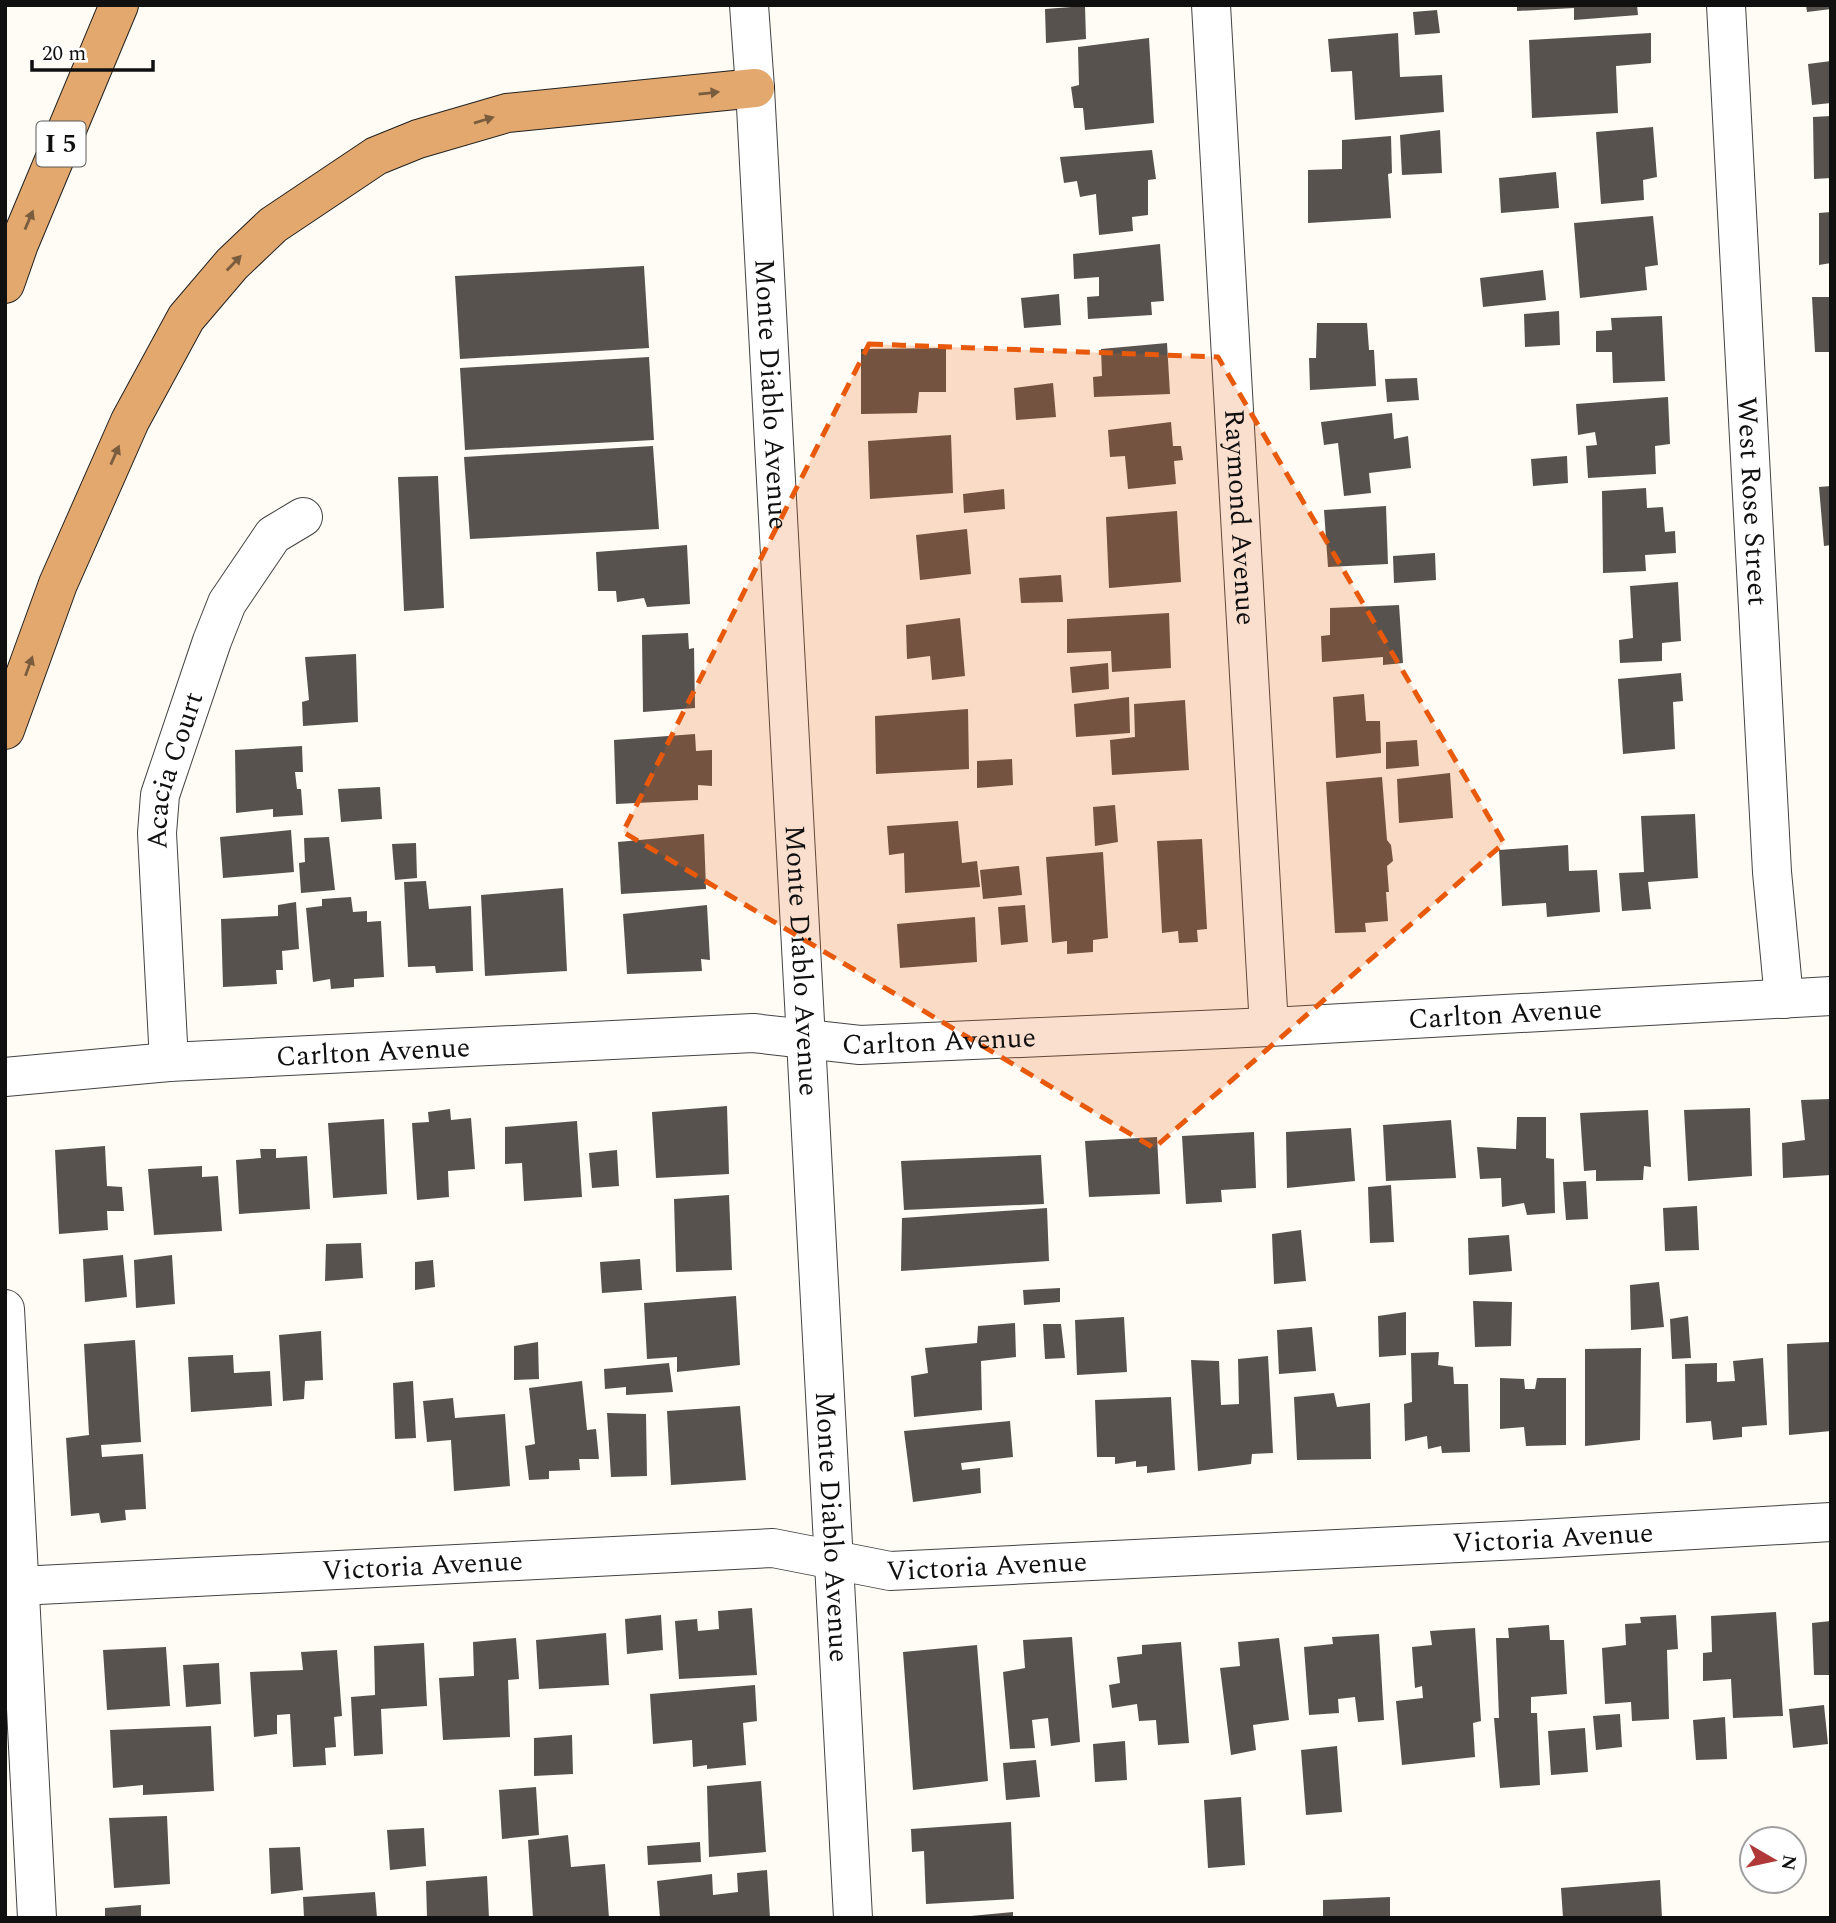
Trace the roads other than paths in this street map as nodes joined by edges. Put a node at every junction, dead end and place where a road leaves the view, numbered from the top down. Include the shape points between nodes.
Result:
1 (119, 5) edge
2 (749, 5) edge
3 (1211, 5) edge
4 (1726, 5) edge
5 (755, 88) junction
6 (5, 284) edge
7 (303, 517) dead end
8 (5, 730) edge
9 (1831, 996) edge
10 (1784, 999) junction
11 (1269, 1027) junction
12 (806, 1039) junction
13 (169, 1062) junction
14 (5, 1077) edge
15 (5, 1309) edge
16 (1831, 1522) edge
17 (833, 1559) junction
18 (19, 1586) junction
19 (37, 1918) edge
20 (853, 1918) edge

6 -> 1 highway, I 5
2 - 5 street, Monte Diablo Avenue
3 - 11 street, Raymond Avenue
4 - 10 street, West Rose Street via 1772,858
8 -> 5 highway via 58,584 130,421 186,318 273,225 376,156 508,113
5 - 12 street, Monte Diablo Avenue
7 - 13 street, Acacia Court via 274,535 227,603 160,795 157,833
9 - 10 street, Carlton Avenue
10 - 11 street, Carlton Avenue
11 - 12 street, Carlton Avenue via 860,1045
12 - 13 street, Carlton Avenue via 753,1033
12 - 17 street, Monte Diablo Avenue
13 - 14 street, Carlton Avenue
15 - 18 street
16 - 17 street, Victoria Avenue via 890,1571
17 - 18 street, Victoria Avenue via 773,1548
17 - 20 street, Monte Diablo Avenue
18 - 19 street

